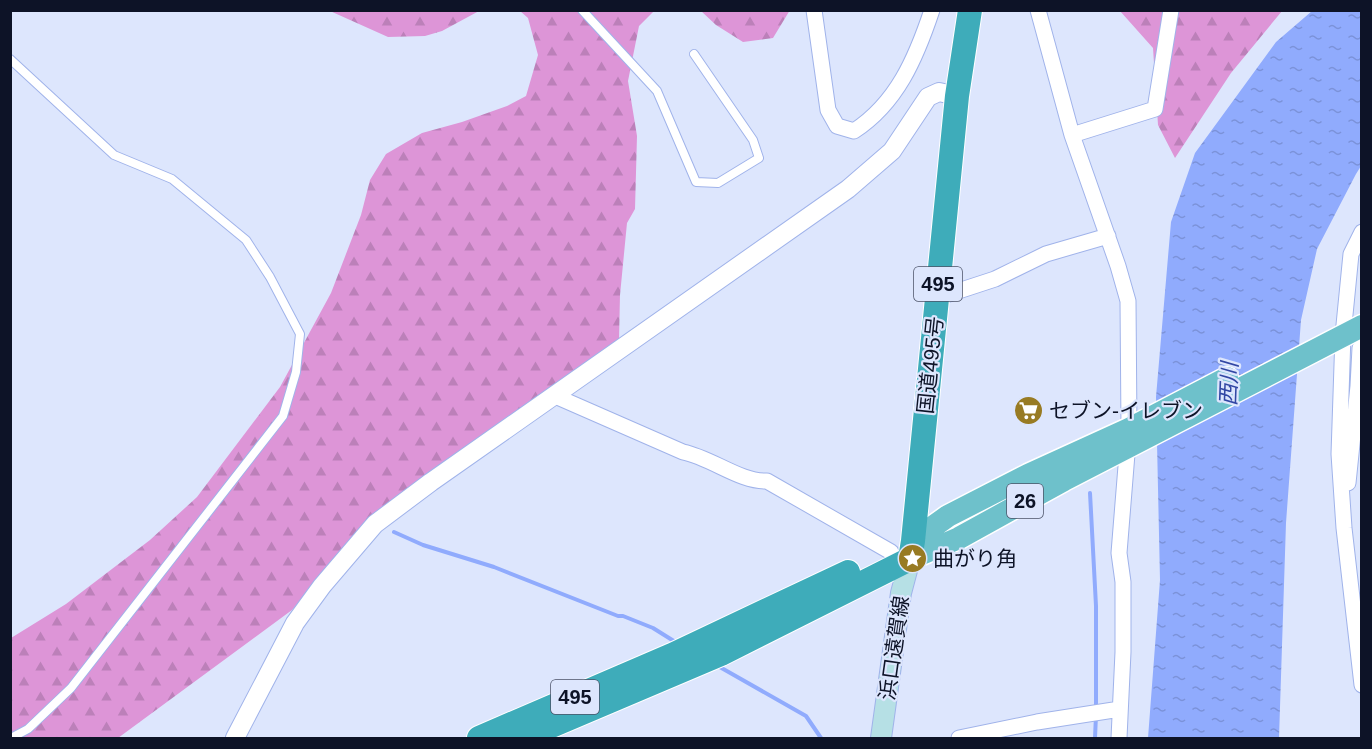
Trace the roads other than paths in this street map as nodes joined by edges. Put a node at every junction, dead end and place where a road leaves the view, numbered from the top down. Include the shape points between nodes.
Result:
1 (582, 10) edge
2 (814, 10) edge
3 (932, 10) edge
4 (970, 10) edge
5 (1038, 10) edge
6 (1171, 10) edge
7 (694, 54) dead end
8 (10, 60) edge
9 (957, 96) junction
10 (1072, 135) junction
11 (1362, 232) edge
12 (1108, 236) junction
13 (937, 298) junction
14 (1349, 328) edge
15 (1360, 384) edge
16 (555, 396) junction
17 (1134, 434) junction
18 (1344, 528) junction
19 (904, 551) junction
20 (678, 663) junction
21 (1362, 684) edge
22 (1120, 708) junction
23 (11, 738) edge
24 (235, 738) edge
25 (479, 738) edge
26 (523, 738) edge
27 (881, 738) edge
28 (959, 738) edge
29 (1119, 738) edge

1 - 7 lane via 657,91 696,182 718,183 759,158 753,140
2 - 3 street via 828,110 837,126 854,131 870,121 903,80
4 - 9 highway, 国道495号 / 495
5 - 10 street
6 - 10 street via 1155,109
8 - 23 lane via 114,155 172,179 246,240 300,334 296,372 283,416 71,688 28,729
9 - 13 highway, 国道495号 / 495
9 - 16 street via 939,92 928,97 892,151 848,189
10 - 12 street
11 - 14 street via 1351,254
12 - 13 street via 1046,254 996,279
12 - 17 street via 1128,301
13 - 19 highway, 国道495号 / 495
14 - 15 street
14 - 17 main road, 26
14 - 18 street via 1339,454
15 - 18 street
16 - 19 street via 754,482 767,481
16 - 24 street via 375,524 295,623
17 - 19 main road, 26 via 1028,475 948,516
17 - 22 street via 1119,552 1123,582
18 - 21 street
19 - 20 highway, 495
19 - 27 main road, 浜口遠賀線
20 - 25 highway, 495
20 - 26 highway, 495
22 - 28 street
22 - 29 street

